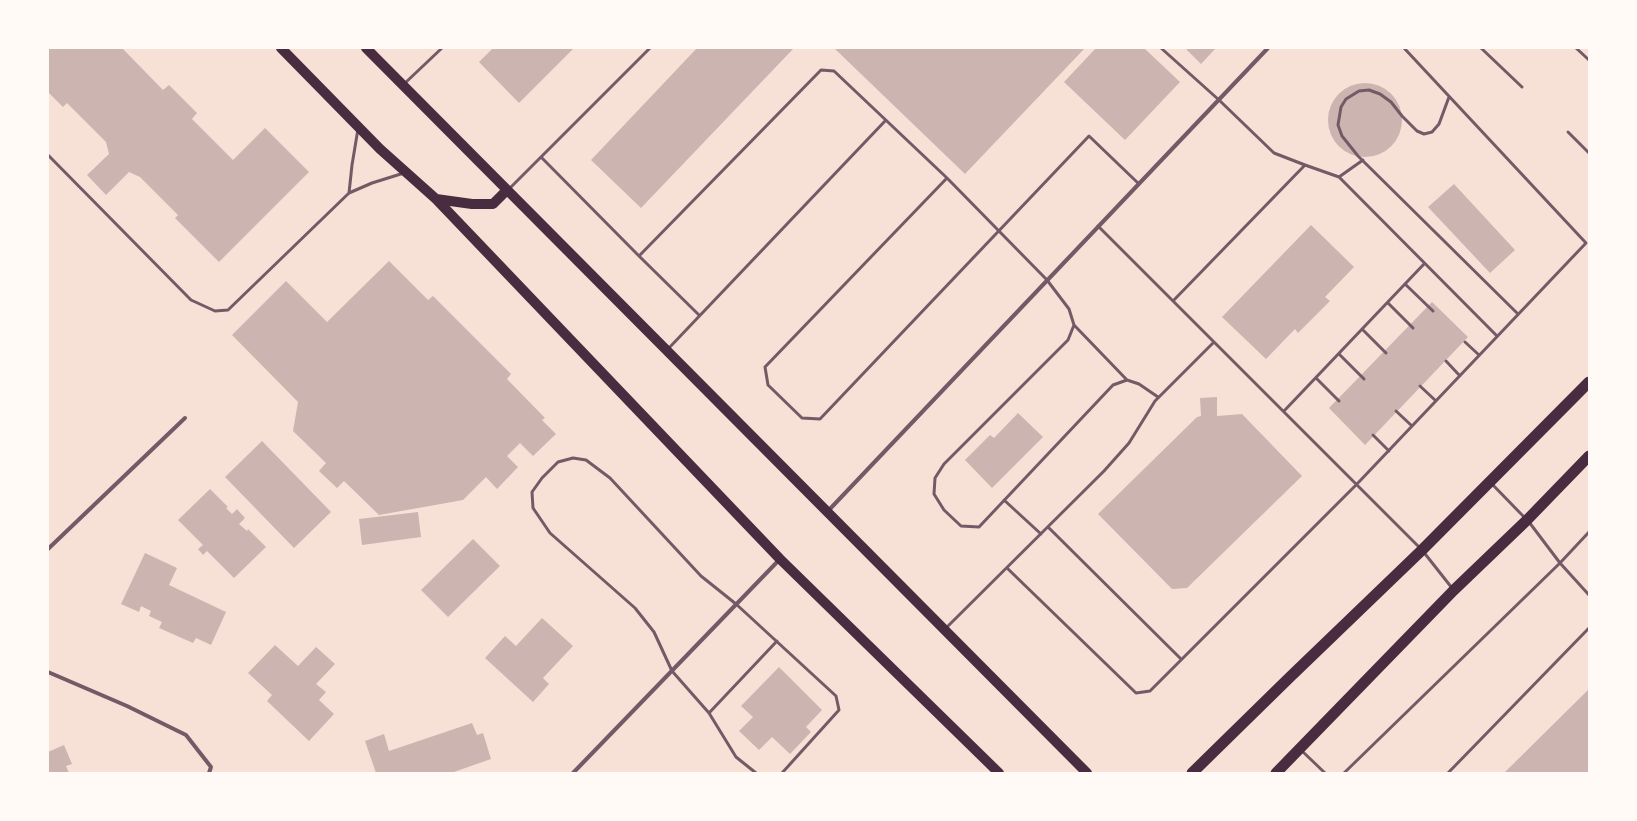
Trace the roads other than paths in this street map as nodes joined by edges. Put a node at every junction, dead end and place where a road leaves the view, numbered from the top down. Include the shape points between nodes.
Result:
1 (281, 48) edge
2 (366, 48) edge
3 (442, 48) edge
4 (650, 48) edge
5 (1161, 48) edge
6 (1268, 48) edge
7 (1481, 48) edge
8 (1576, 48) edge
9 (1406, 49) edge
10 (1589, 60) edge
11 (403, 86) junction
12 (1522, 87) dead end
13 (1449, 97) junction
14 (1219, 100) junction
15 (886, 120) junction
16 (358, 127) junction
17 (1568, 132) dead end
18 (1589, 153) edge
19 (48, 155) edge
20 (541, 157) junction
21 (1363, 160) junction
22 (1305, 165) junction
23 (405, 172) junction
24 (1339, 177) junction
25 (947, 178) junction
26 (1139, 184) junction
27 (507, 190) junction
28 (349, 193) junction
29 (436, 199) junction
30 (1098, 226) junction
31 (999, 230) junction
32 (1588, 244) edge
33 (639, 256) junction
34 (1424, 264) junction
35 (1047, 280) junction
36 (1405, 284) junction
37 (1173, 301) junction
38 (1388, 303) junction
39 (1433, 311) dead end
40 (1518, 314) junction
41 (699, 315) junction
42 (1074, 325) junction
43 (1413, 328) dead end
44 (1362, 329) junction
45 (1497, 336) junction
46 (1214, 342) junction
47 (1464, 342) dead end
48 (667, 350) junction
49 (1386, 353) dead end
50 (1339, 354) junction
51 (1479, 355) junction
52 (1446, 361) dead end
53 (1460, 376) junction
54 (1316, 378) junction
55 (1364, 379) dead end
56 (1127, 380) junction
57 (1589, 382) edge
58 (1420, 386) dead end
59 (1158, 398) junction
60 (1339, 401) dead end
61 (1436, 401) junction
62 (1284, 411) junction
63 (1396, 411) dead end
64 (185, 418) dead end
65 (1412, 426) junction
66 (1373, 435) dead end
67 (1389, 451) junction
68 (1589, 456) edge
69 (1489, 482) junction
70 (1356, 485) junction
71 (1004, 500) junction
72 (828, 511) junction
73 (1527, 520) junction
74 (1048, 527) junction
75 (1589, 532) edge
76 (1041, 534) junction
77 (48, 549) edge
78 (1422, 550) junction
79 (780, 559) junction
80 (1560, 563) junction
81 (1007, 568) junction
82 (1454, 590) junction
83 (1589, 595) edge
84 (736, 604) junction
85 (1589, 628) edge
86 (945, 629) junction
87 (777, 641) junction
88 (1181, 660) junction
89 (672, 671) junction
90 (48, 672) edge
91 (708, 713) junction
92 (1299, 749) junction
93 (209, 773) edge
94 (573, 773) edge
95 (756, 773) edge
96 (782, 773) edge
97 (999, 773) edge
98 (1087, 773) edge
99 (1192, 773) edge
100 (1276, 773) edge
101 (1325, 773) edge
102 (1344, 773) edge
103 (1448, 773) edge

1 - 16 main road
2 - 11 main road
3 - 11 lane
4 - 20 lane
5 - 14 lane
6 - 14 street
7 - 12 lane
8 - 10 lane
9 - 13 lane
11 - 27 main road
13 - 21 lane via 1439,124 1432,132 1424,134 1417,131 1391,102 1380,94 1370,90 1346,99 1341,107 1338,125 1342,136
13 - 32 lane
14 - 22 lane via 1274,153
14 - 26 street
15 - 25 lane
15 - 33 lane via 834,71 821,70
15 - 41 lane
16 - 23 main road
16 - 28 lane
17 - 18 lane
19 - 28 lane via 191,300 215,312 228,310
20 - 27 lane
20 - 33 lane
21 - 24 lane
21 - 40 lane
22 - 24 lane
22 - 37 lane
23 - 28 lane
23 - 29 main road
24 - 34 lane
25 - 31 lane
25 - 31 lane via 765,367 768,385 802,418 820,419
26 - 30 street
26 - 31 lane via 1089,136
27 - 29 main road via 493,204
27 - 48 main road
29 - 79 main road
30 - 35 street
30 - 37 lane
31 - 35 lane
32 - 40 lane
33 - 41 lane
34 - 36 lane
34 - 45 lane
35 - 42 lane via 1068,309
35 - 72 street
36 - 38 lane
36 - 39 lane
37 - 46 lane
38 - 43 lane
38 - 44 lane
40 - 45 lane
41 - 48 lane
42 - 56 lane
42 - 71 lane via 1068,340 944,464 935,478 934,494 944,510 961,526 979,527
44 - 49 lane
44 - 50 lane
45 - 51 lane
46 - 59 lane
46 - 62 lane
47 - 51 lane
48 - 72 main road
50 - 54 lane
50 - 55 lane
51 - 53 lane
52 - 53 lane
53 - 61 lane
54 - 60 lane
54 - 62 lane
56 - 59 lane via 1139,384
56 - 71 lane via 1113,386
57 - 69 highway
58 - 61 lane
59 - 74 lane via 1129,443
61 - 65 lane
62 - 70 lane
63 - 65 lane
64 - 77 street
65 - 67 lane
66 - 67 lane
67 - 70 lane
68 - 73 highway
69 - 73 lane
69 - 78 highway
70 - 78 lane
70 - 88 lane
71 - 76 lane
72 - 86 main road
73 - 80 lane
73 - 82 highway
74 - 76 lane
74 - 88 lane
75 - 80 lane
76 - 81 lane
78 - 82 lane
78 - 99 highway
79 - 84 street
79 - 97 main road
80 - 83 lane
80 - 102 lane
81 - 86 lane
81 - 88 lane via 1136,693 1150,691
82 - 92 highway
84 - 87 lane
84 - 89 street
84 - 89 lane via 701,576 610,478 586,460 573,458 558,462 542,478 532,492 532,508 550,533 635,608 654,632
85 - 103 lane
86 - 98 main road
87 - 91 lane
87 - 96 lane via 836,696 839,710
89 - 91 lane
89 - 94 street
90 - 93 street via 186,735 211,767
91 - 95 lane via 736,757
92 - 100 highway
92 - 101 lane

